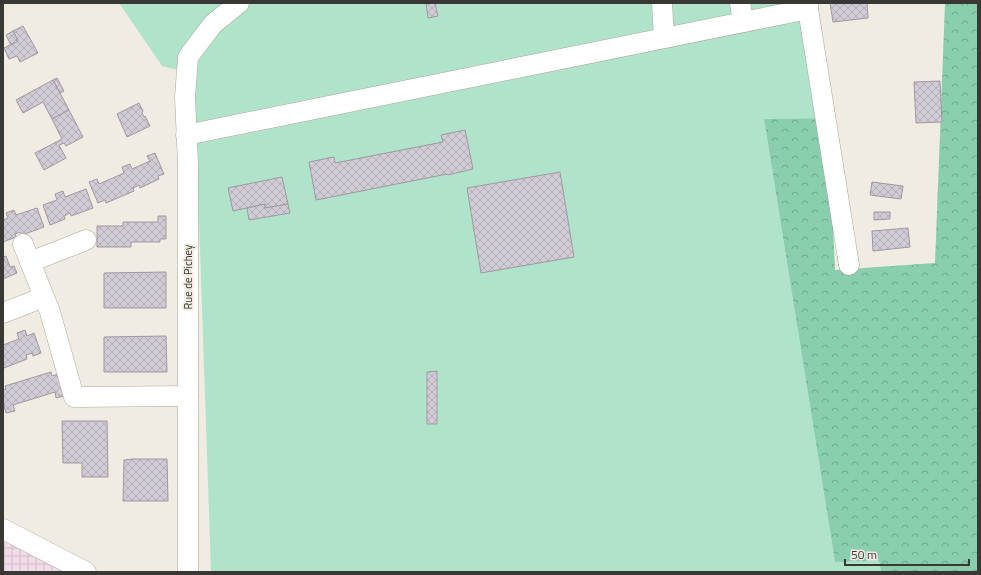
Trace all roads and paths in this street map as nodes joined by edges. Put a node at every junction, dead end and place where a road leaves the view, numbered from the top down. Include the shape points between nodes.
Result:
1 (239, 3) edge
2 (662, 3) edge
3 (740, 3) edge
4 (808, 6) edge
5 (743, 22) junction
6 (664, 38) junction
7 (186, 135) junction
8 (86, 240) dead end
9 (849, 265) dead end
10 (44, 297) junction
11 (3, 312) edge
12 (188, 396) junction
13 (3, 529) edge
14 (86, 572) edge
15 (188, 572) edge

1 - 7 street, Rue de Pichey via 213,24 188,57
2 - 6 street
3 - 5 street
4 - 5 street
4 - 9 street
5 - 6 street
6 - 7 street
7 - 12 street, Rue de Pichey
8 - 10 street via 26,253
10 - 11 street
10 - 12 street via 74,397
12 - 15 street, Rue de Pichey
13 - 14 street

